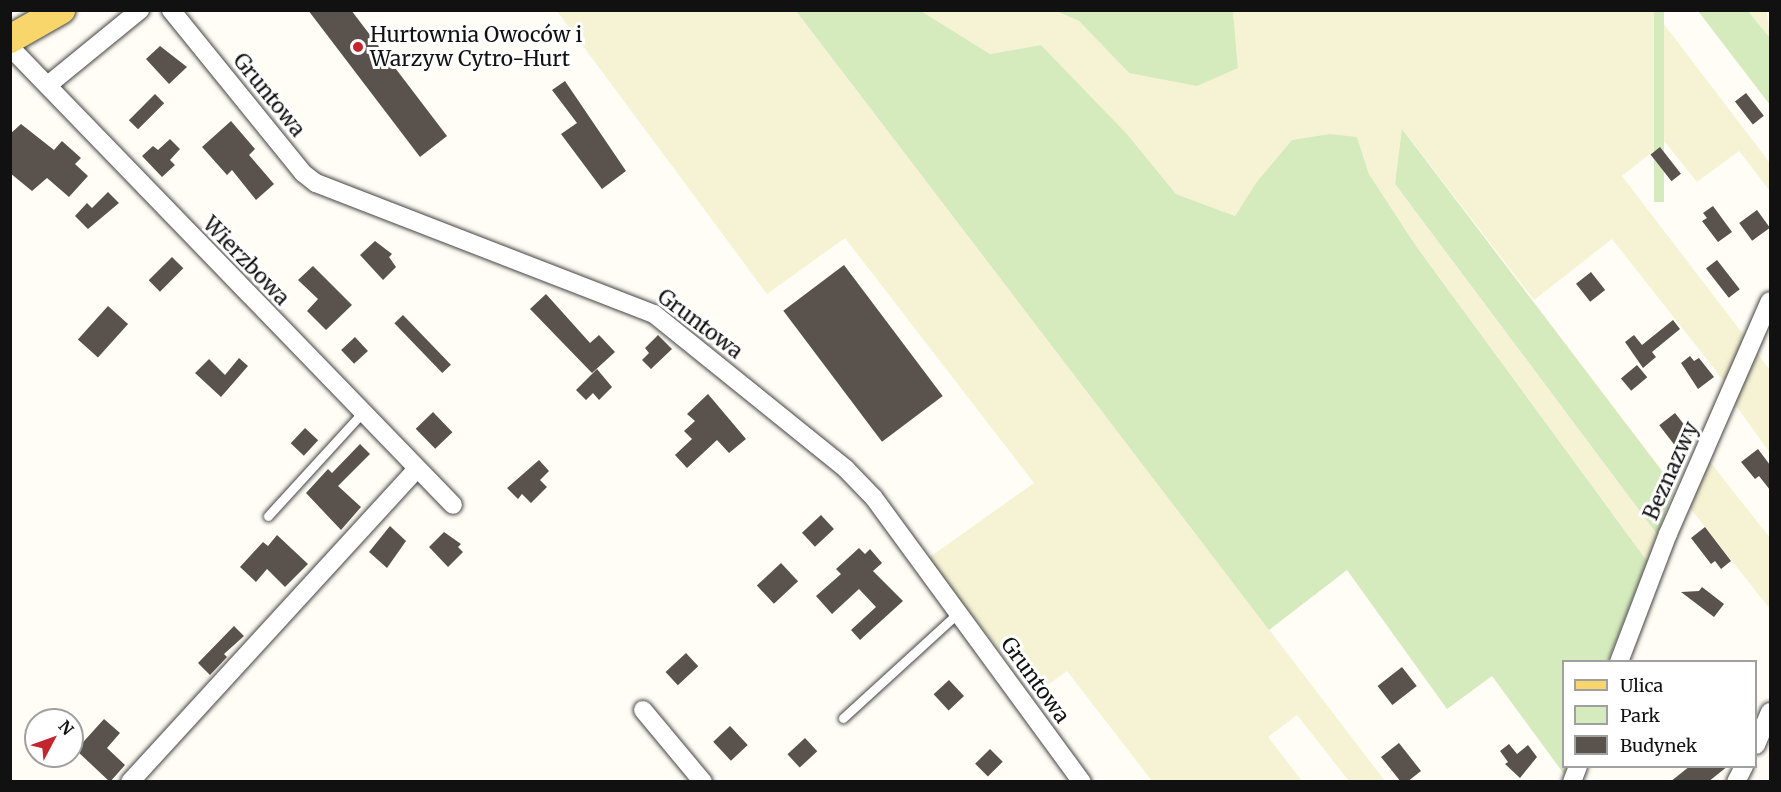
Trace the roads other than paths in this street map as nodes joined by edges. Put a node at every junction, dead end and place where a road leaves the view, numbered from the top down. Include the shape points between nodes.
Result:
1 (61, 10) edge
2 (140, 10) edge
3 (171, 10) edge
4 (10, 39) edge
5 (10, 47) edge
6 (48, 85) junction
7 (1770, 301) edge
8 (363, 412) junction
9 (417, 469) junction
10 (453, 505) dead end
11 (268, 516) dead end
12 (958, 613) junction
13 (1620, 660) edge
14 (643, 710) dead end
15 (1770, 712) edge
16 (843, 718) dead end
17 (1757, 741) edge
18 (1743, 768) edge
19 (130, 782) edge
20 (702, 782) edge
21 (1082, 782) edge
22 (1736, 782) edge

1 - 4 main road
2 - 6 street
3 - 12 street, Gruntowa via 303,173 316,183 358,203 640,307 667,324 846,469 874,498
5 - 6 street, Wierzbowa
6 - 8 street, Wierzbowa
7 - 13 street, Beznazwy via 1672,525
8 - 9 street, Wierzbowa
8 - 11 lane
9 - 10 street, Wierzbowa
9 - 19 street
12 - 16 lane
12 - 21 street, Gruntowa
14 - 20 street
15 - 17 street
18 - 22 street

